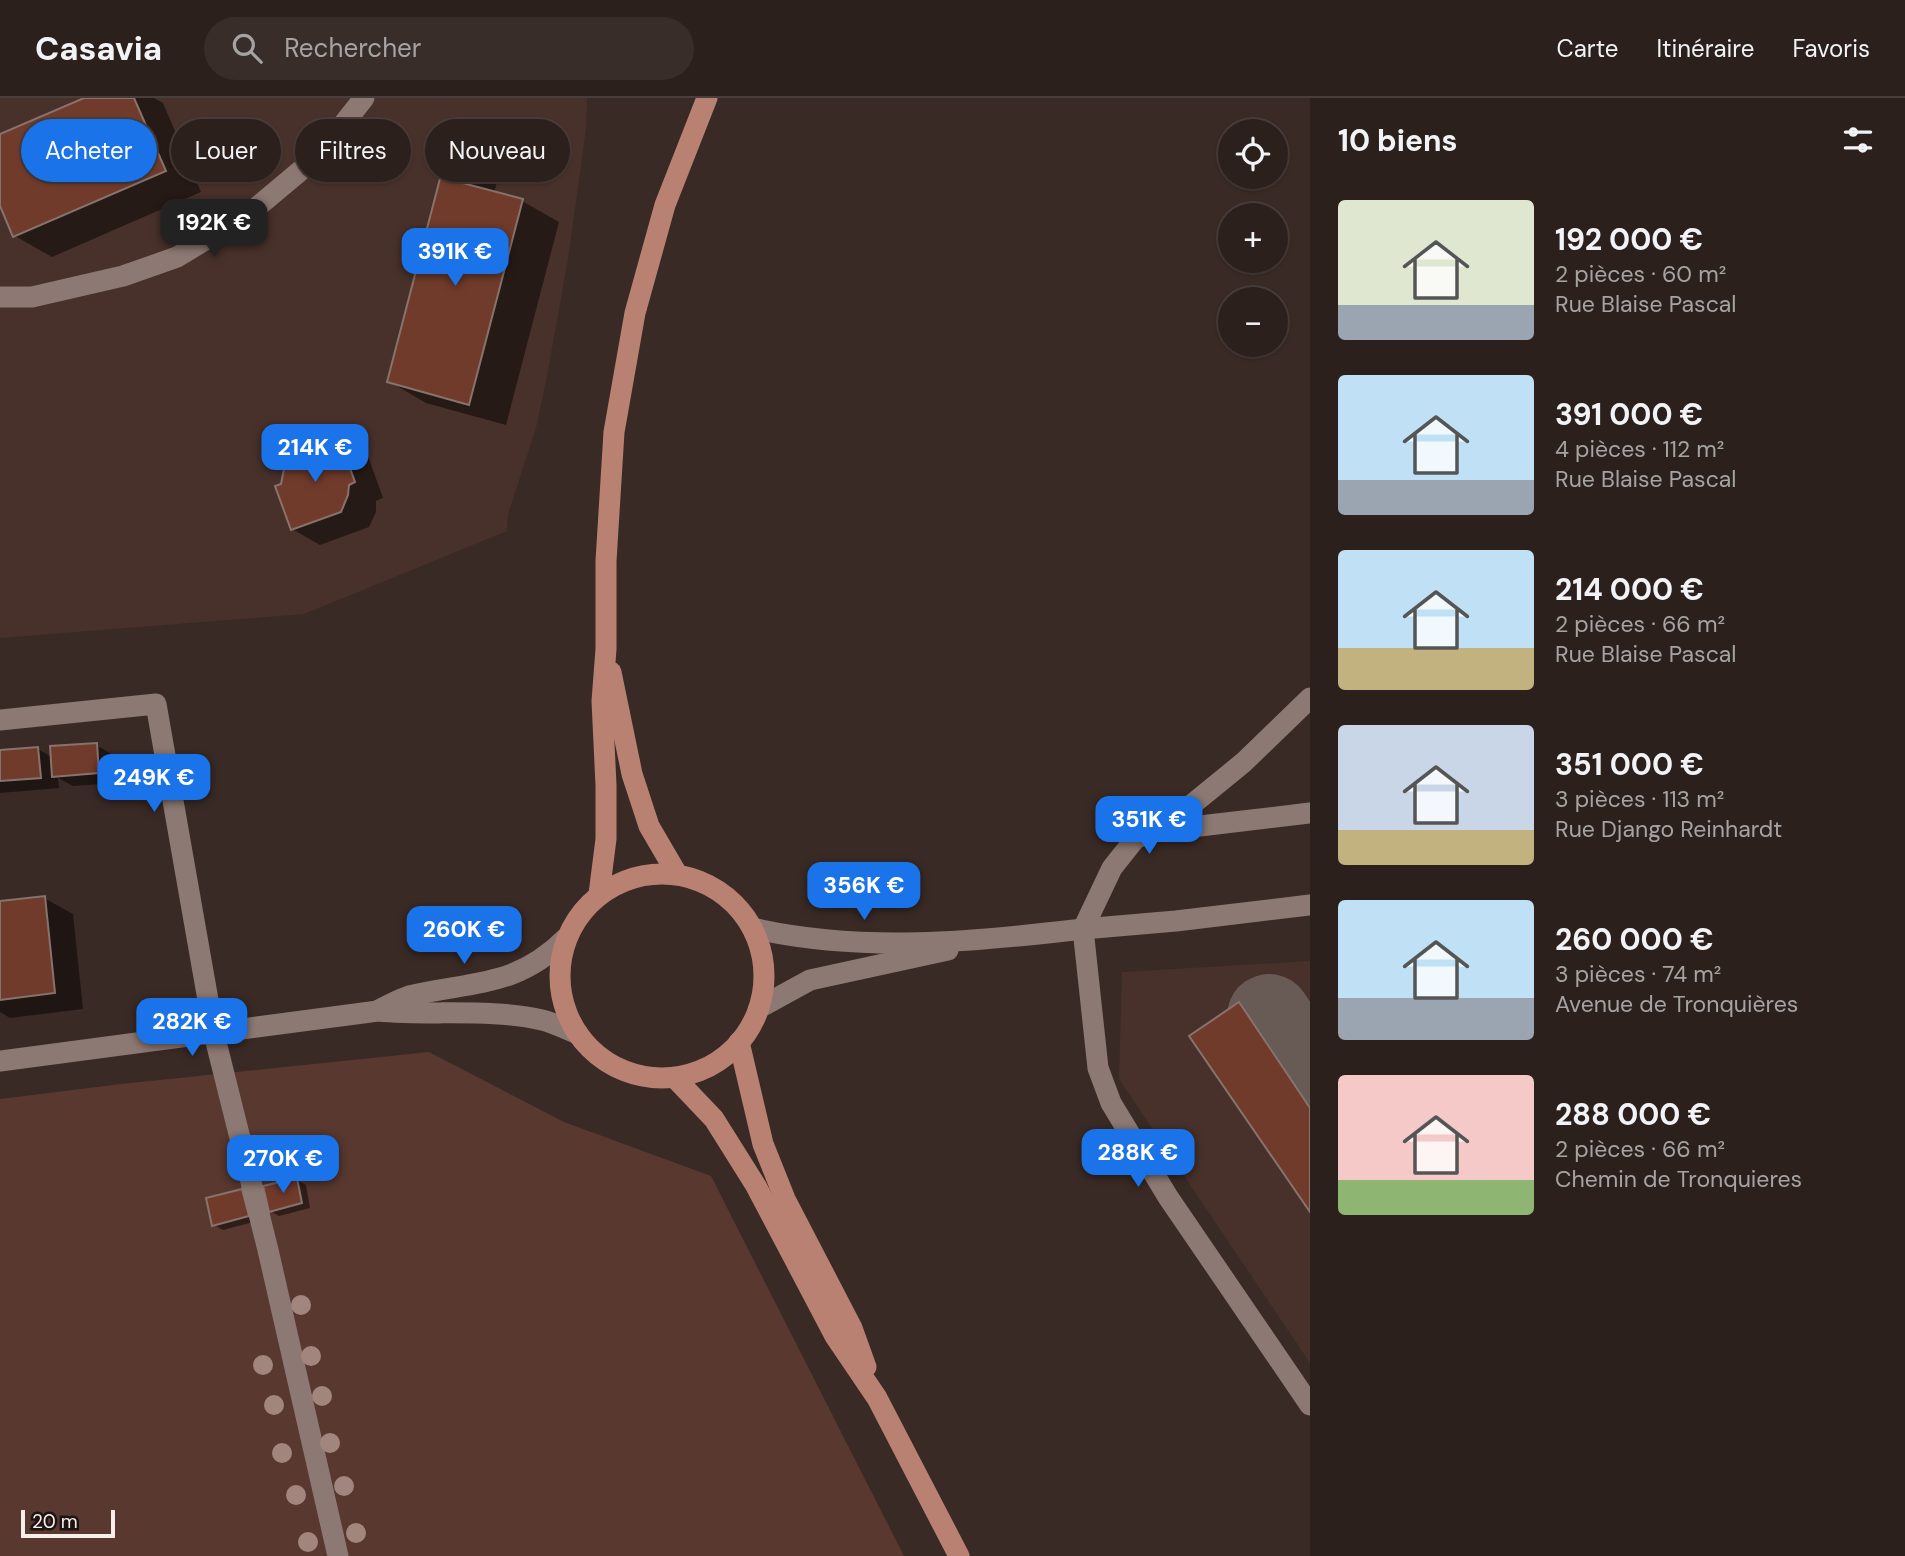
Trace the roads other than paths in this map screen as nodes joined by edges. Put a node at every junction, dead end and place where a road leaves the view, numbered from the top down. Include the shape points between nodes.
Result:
1 (364, 98) edge
2 (707, 98) edge
3 (0, 297) edge
4 (606, 649) junction
5 (1310, 698) edge
6 (0, 720) edge
7 (1310, 813) edge
8 (1173, 820) junction
9 (677, 874) junction
10 (599, 894) junction
11 (1310, 905) edge
12 (752, 928) junction
13 (1083, 929) junction
14 (566, 938) junction
15 (973, 942) junction
16 (759, 1008) junction
17 (378, 1011) junction
18 (214, 1034) junction
19 (578, 1034) junction
20 (739, 1042) junction
21 (0, 1061) edge
22 (675, 1078) junction
23 (877, 1398) junction
24 (1310, 1405) edge
25 (338, 1556) edge
26 (959, 1556) edge

1 - 3 street via 318,156 250,213 177,257 123,276 33,297
2 - 4 main road via 665,205 635,313 614,432
4 - 9 main road via 632,774 649,826
4 - 10 main road via 602,701 606,839
5 - 8 street via 1244,762
6 - 18 street via 156,704
7 - 8 street via 1200,826
8 - 13 street via 1135,839 1112,868
9 - 10 main road via 636,877
9 - 12 main road via 728,898
10 - 14 main road
11 - 13 street
12 - 15 street via 808,939 873,944
12 - 16 main road via 762,954
13 - 15 street
13 - 24 street via 1098,1068 1111,1103 1168,1197
14 - 17 street via 532,966 509,976 407,996
14 - 19 main road via 561,992
15 - 16 street via 933,955 810,980
16 - 20 main road
17 - 18 street
17 - 19 street via 516,1016 544,1020
18 - 21 street
18 - 25 street
19 - 22 main road via 610,1064 631,1074
20 - 22 main road via 703,1070
20 - 23 main road via 763,1144 785,1199 852,1328
22 - 23 main road via 714,1119 756,1186 835,1336
23 - 26 main road

